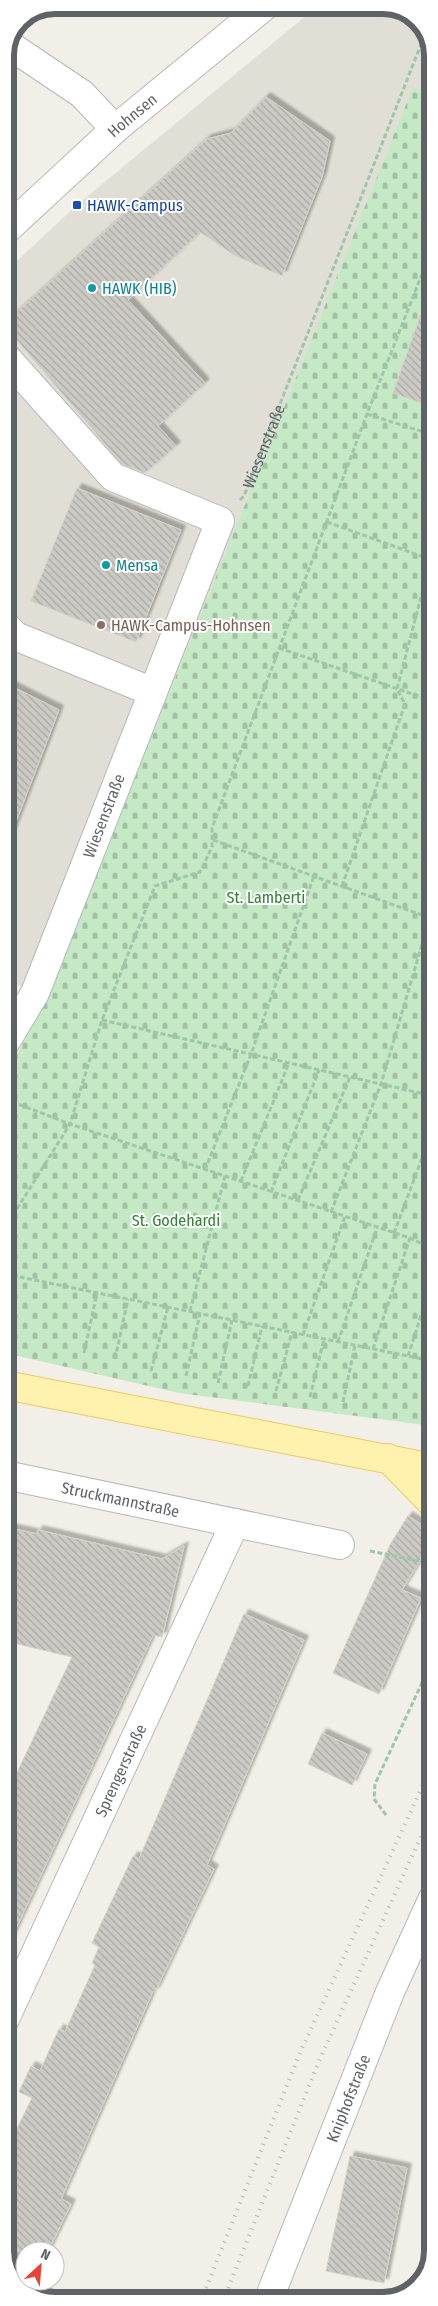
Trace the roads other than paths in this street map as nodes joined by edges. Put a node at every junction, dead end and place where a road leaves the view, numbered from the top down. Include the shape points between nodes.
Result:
1 (255, 14) edge
2 (15, 49) edge
3 (115, 129) junction
4 (14, 223) edge
5 (14, 366) edge
6 (14, 635) edge
7 (153, 692) junction
8 (14, 1028) edge
9 (14, 1387) edge
10 (424, 1456) edge
11 (388, 1458) junction
12 (424, 1466) edge
13 (14, 1477) edge
14 (424, 1495) edge
15 (235, 1524) junction
16 (340, 1545) road end
17 (424, 1918) edge
18 (14, 2000) edge
19 (271, 2292) edge

1 - 3 street, Hohnsen
2 - 3 street via 82,94
3 - 4 street, Hohnsen
5 - 7 street, Wiesenstraße via 113,477 220,521
6 - 7 street
7 - 8 street, Wiesenstraße via 35,993
9 - 11 main road
10 - 11 main road
11 - 12 main road
11 - 14 main road
13 - 15 street, Struckmannstraße
15 - 16 street, Struckmannstraße
15 - 18 street, Sprengerstraße
17 - 19 street, Kniphofstraße via 390,1992

